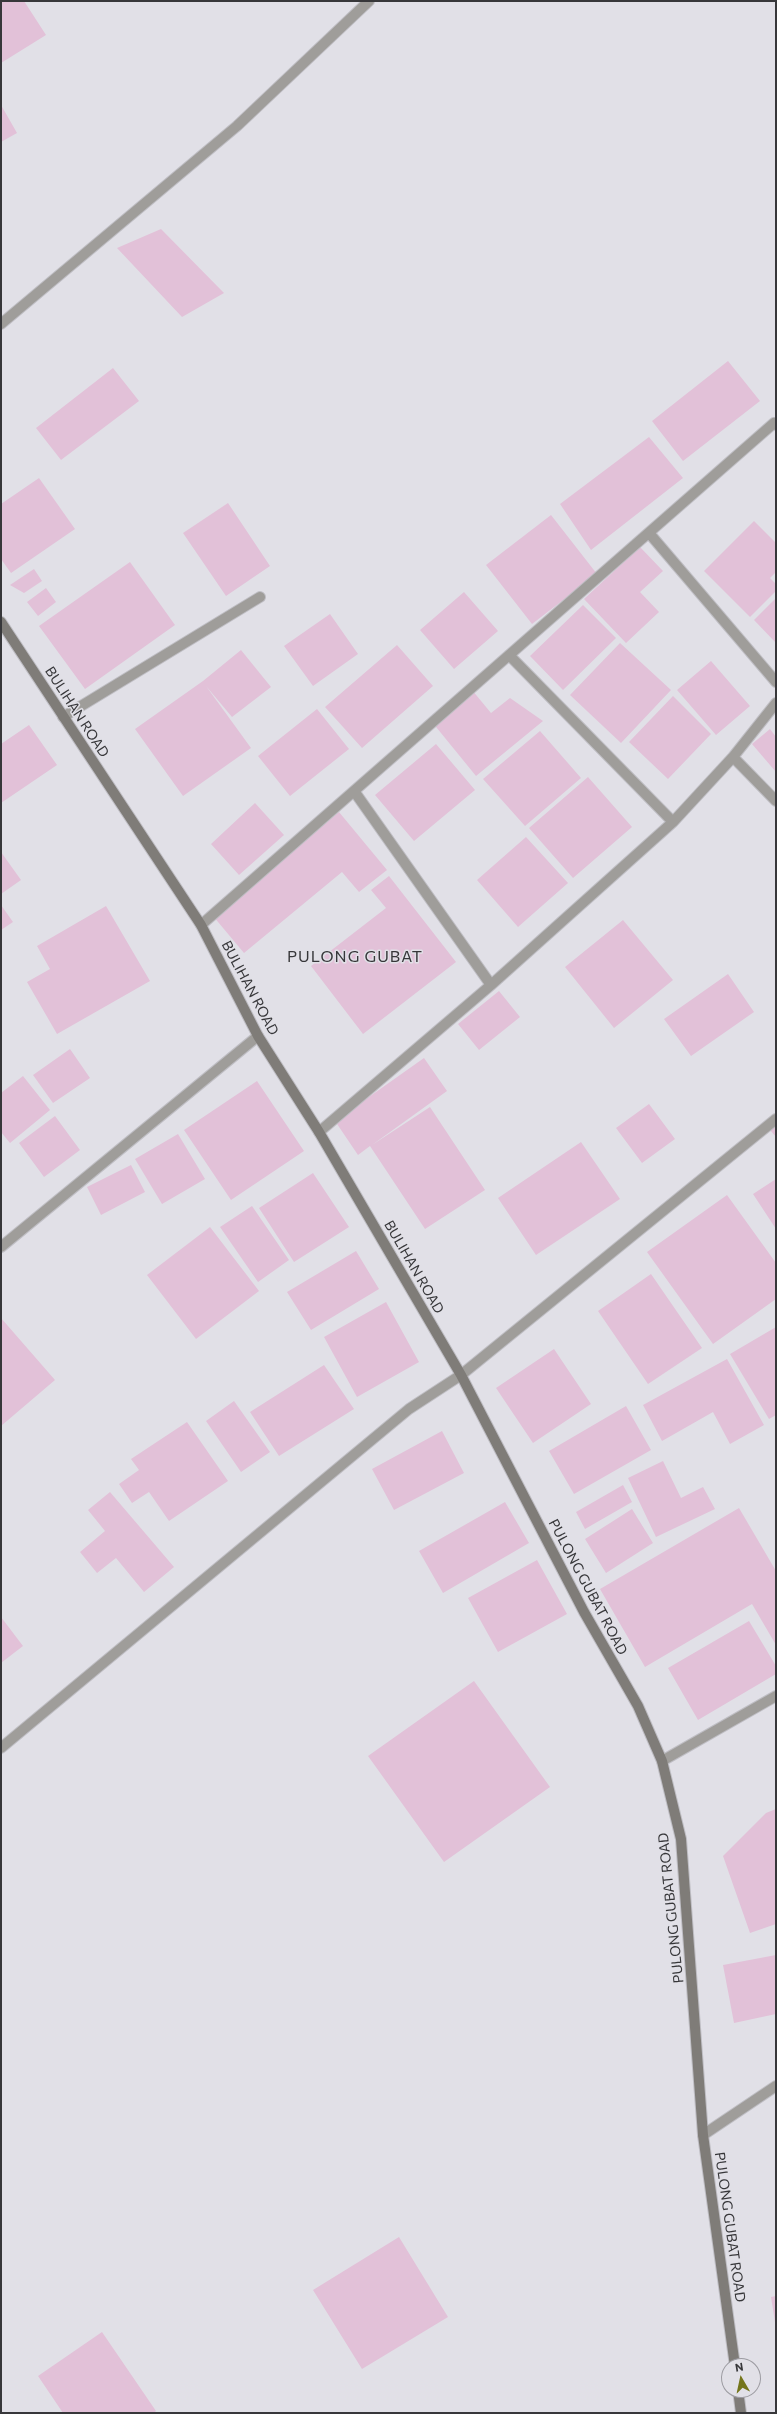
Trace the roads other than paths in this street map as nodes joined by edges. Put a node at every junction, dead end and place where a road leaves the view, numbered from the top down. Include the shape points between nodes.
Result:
1 (369, 1) edge
2 (1, 324) edge
3 (776, 425) edge
4 (649, 533) junction
5 (260, 597) dead end
6 (1, 622) edge
7 (509, 655) junction
8 (776, 682) edge
9 (776, 703) edge
10 (63, 716) junction
11 (733, 757) junction
12 (354, 790) junction
13 (776, 801) edge
14 (673, 822) junction
15 (201, 925) junction
16 (491, 985) junction
17 (258, 1036) junction
18 (776, 1118) edge
19 (319, 1132) junction
20 (1, 1247) edge
21 (461, 1375) junction
22 (776, 1696) edge
23 (1, 1748) edge
24 (662, 1761) junction
25 (776, 2086) edge
26 (703, 2135) junction
27 (734, 2358) edge
28 (739, 2398) edge
29 (741, 2413) edge

1 - 2 street via 237,126
3 - 4 street via 774,423
4 - 7 street
4 - 8 street
5 - 10 street
6 - 10 main road, BULIHAN ROAD
7 - 12 street
7 - 14 street
9 - 11 street
10 - 15 main road, BULIHAN ROAD
11 - 13 street
11 - 14 street
12 - 15 street
12 - 16 street
14 - 16 street
15 - 17 main road, BULIHAN ROAD
16 - 19 street
17 - 19 main road, BULIHAN ROAD
17 - 20 street
18 - 21 street
19 - 21 main road, BULIHAN ROAD
21 - 23 street via 409,1409
21 - 24 main road, PULONG GUBAT ROAD via 584,1612 638,1706
22 - 24 street
24 - 26 main road, PULONG GUBAT ROAD via 680,1839
25 - 26 street
26 - 27 main road, PULONG GUBAT ROAD
28 - 29 main road

